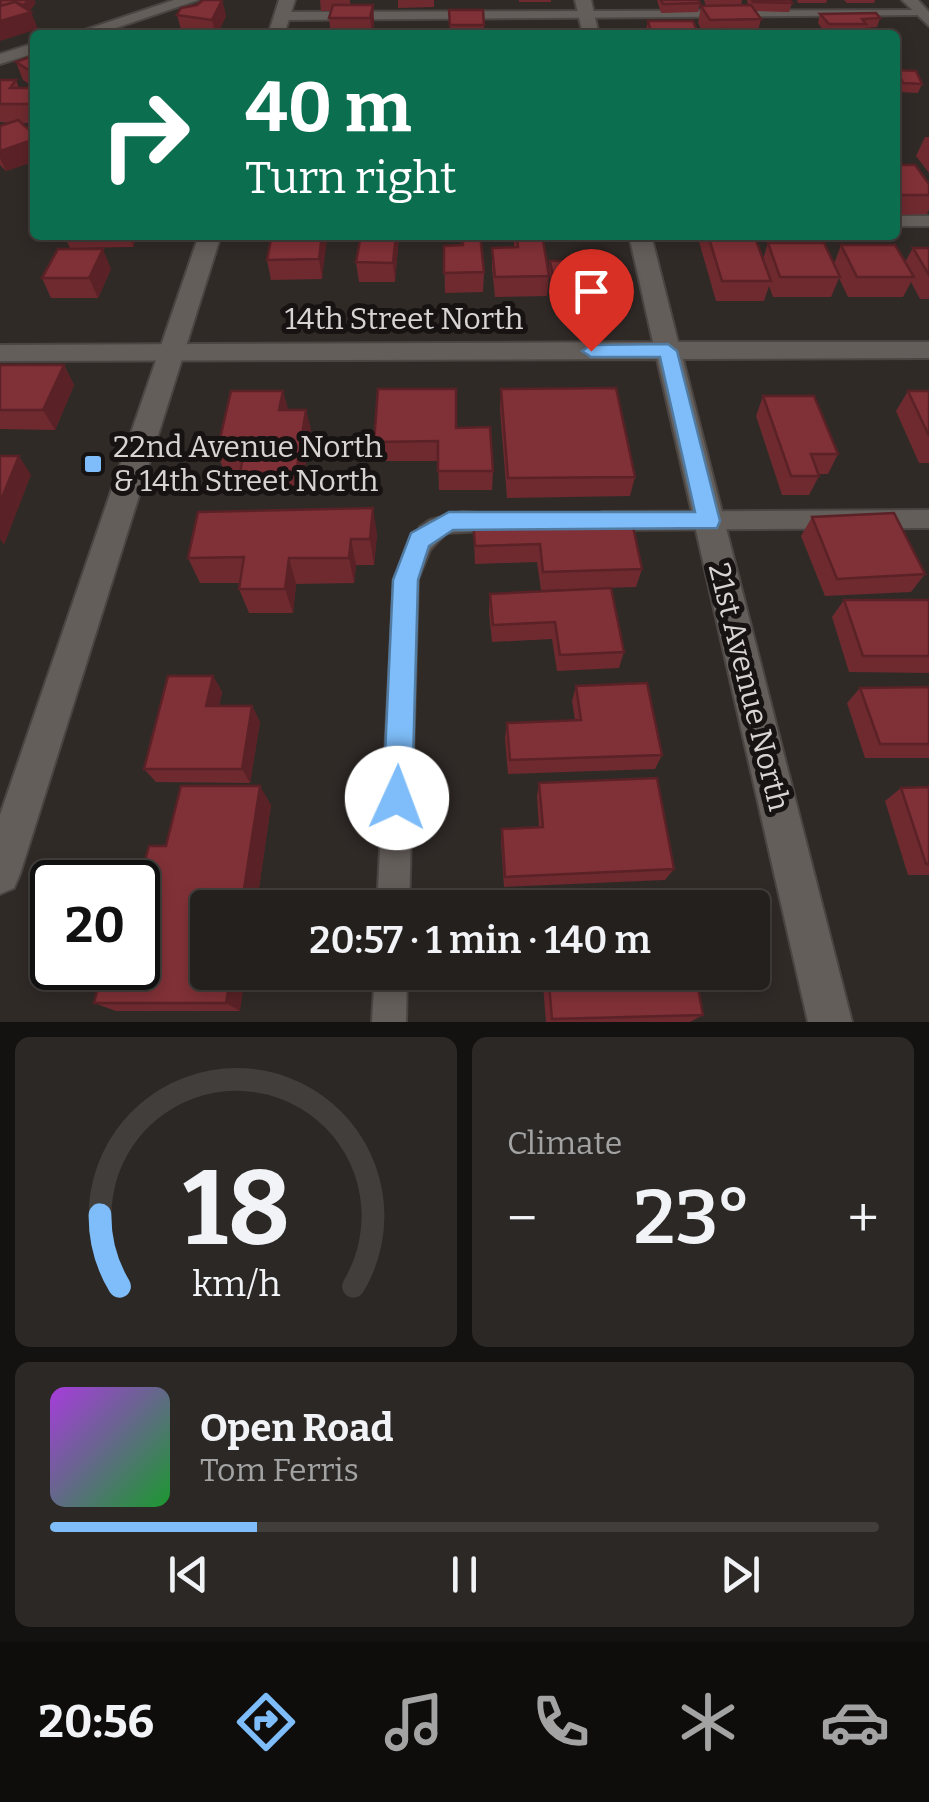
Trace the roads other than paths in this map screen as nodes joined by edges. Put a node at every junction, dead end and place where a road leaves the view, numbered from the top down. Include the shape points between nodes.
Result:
1 (190, 0) edge
2 (584, 7) edge
3 (284, 8) edge
4 (920, 11) edge
5 (434, 15) junction
6 (94, 30) edge
7 (433, 30) edge
8 (30, 50) edge
9 (0, 59) edge
10 (900, 221) edge
11 (929, 221) edge
12 (208, 240) edge
13 (641, 240) edge
14 (929, 350) edge
15 (668, 351) junction
16 (171, 353) junction
17 (0, 354) edge
18 (929, 519) edge
19 (529, 521) edge
20 (569, 521) edge
21 (709, 521) junction
22 (0, 874) edge
23 (394, 890) edge
24 (390, 990) edge
25 (389, 1022) edge
26 (830, 1022) edge

1 - 6 street
2 - 4 lane via 756,19
2 - 5 lane
3 - 5 lane
5 - 7 lane
8 - 9 street
10 - 11 lane
12 - 16 street
13 - 15 street, 21st Avenue North
14 - 15 street, 14th Street North
15 - 16 street, 14th Street North
15 - 21 street, 21st Avenue North
16 - 17 street, 14th Street North
16 - 22 street
18 - 21 lane
19 - 23 lane via 449,521 420,540 415,553 406,580
20 - 21 lane
21 - 26 street, 21st Avenue North
24 - 25 lane

